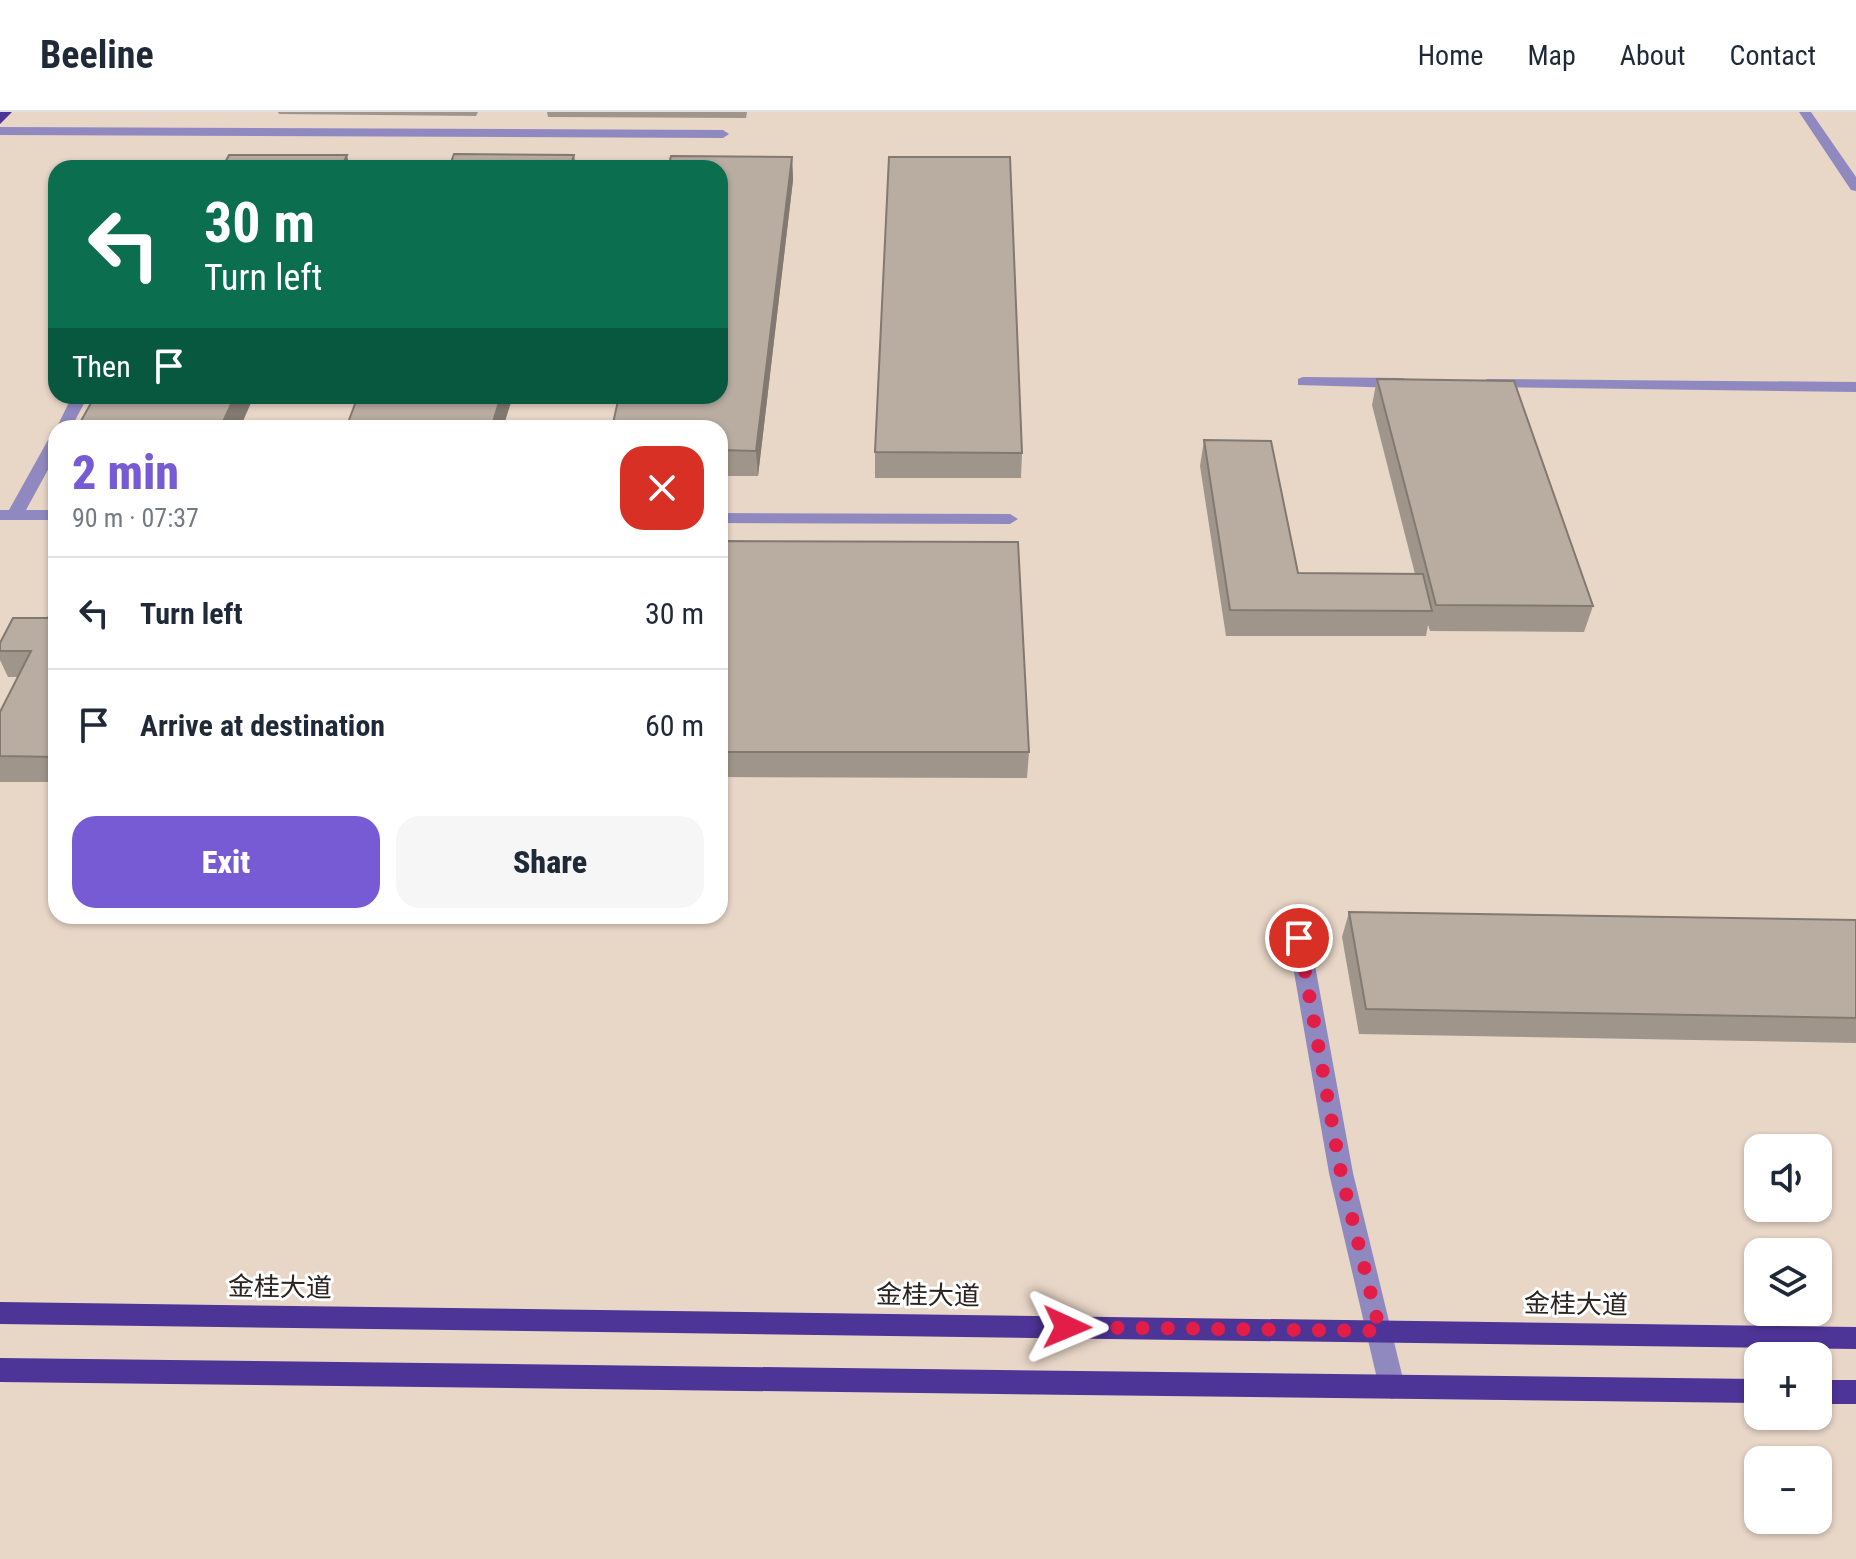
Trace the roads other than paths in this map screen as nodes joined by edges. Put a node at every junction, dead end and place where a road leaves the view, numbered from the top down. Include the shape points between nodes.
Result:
1 (6, 112) edge
2 (1805, 112) edge
3 (0, 120) edge
4 (0, 131) edge
5 (723, 134) dead end
6 (1856, 187) edge
7 (1303, 382) dead end
8 (1414, 383) edge
9 (1477, 383) edge
10 (1856, 387) edge
11 (48, 452) edge
12 (8, 515) edge
13 (48, 515) edge
14 (728, 518) edge
15 (1010, 519) dead end
16 (1299, 938) dead end
17 (0, 1313) edge
18 (1380, 1331) junction
19 (1856, 1338) edge
20 (0, 1370) edge
21 (1392, 1387) junction
22 (1744, 1391) edge
23 (1832, 1392) edge
24 (1856, 1392) edge

1 - 3 main road
2 - 6 street
4 - 5 street via 510,128
7 - 8 street
9 - 10 street
11 - 12 street
12 - 13 street
14 - 15 street
16 - 18 street via 1341,1173
17 - 18 main road, 金桂大道
18 - 19 main road, 金桂大道
18 - 21 street
20 - 21 main road
21 - 22 main road
23 - 24 main road

